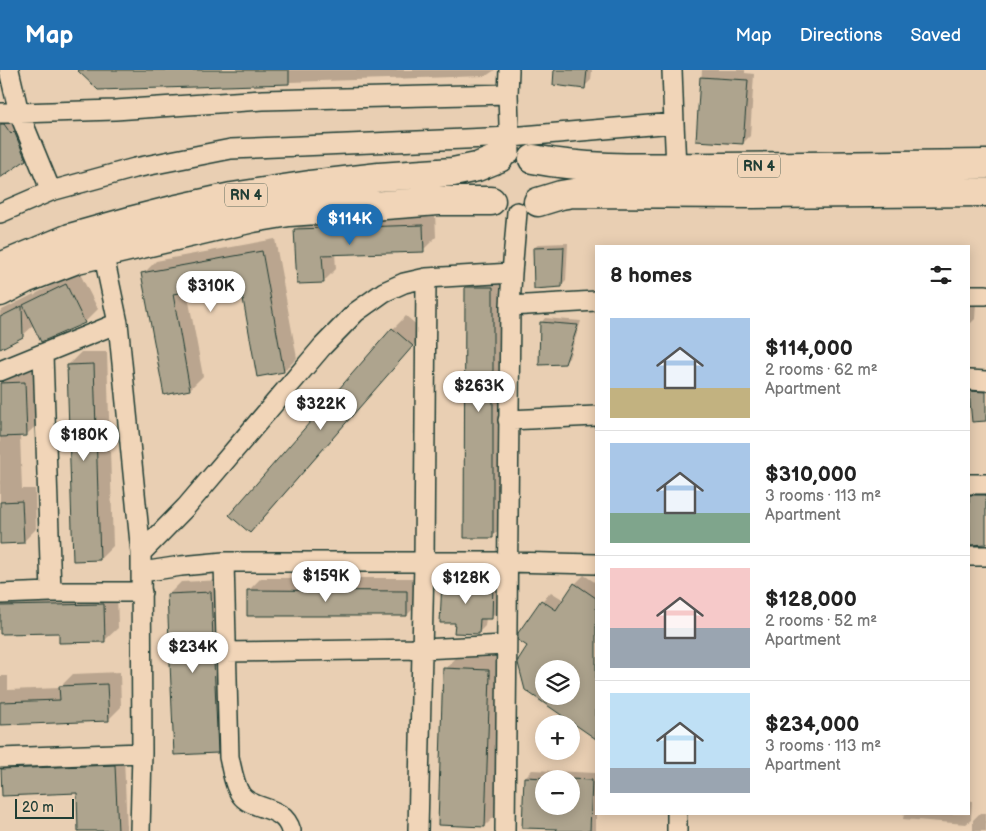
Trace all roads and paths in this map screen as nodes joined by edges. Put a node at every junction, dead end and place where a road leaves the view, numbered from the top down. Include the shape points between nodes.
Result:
1 (9, 70) edge
2 (509, 70) edge
3 (672, 70) edge
4 (508, 94) junction
5 (0, 113) edge
6 (19, 113) junction
7 (674, 123) junction
8 (513, 152) junction
9 (986, 164) edge
10 (676, 167) junction
11 (51, 191) junction
12 (986, 192) edge
13 (491, 202) junction
14 (527, 207) junction
15 (0, 213) edge
16 (103, 252) junction
17 (0, 267) edge
18 (512, 272) junction
19 (426, 278) junction
20 (0, 292) edge
21 (970, 295) edge
22 (986, 295) edge
23 (595, 301) edge
24 (510, 306) junction
25 (118, 323) junction
26 (43, 355) junction
27 (0, 372) edge
28 (970, 380) edge
29 (986, 380) edge
30 (595, 416) edge
31 (508, 420) junction
32 (970, 484) edge
33 (986, 484) edge
34 (141, 553) junction
35 (970, 556) edge
36 (986, 556) edge
37 (224, 562) junction
38 (424, 562) junction
39 (507, 562) junction
40 (595, 564) edge
41 (142, 572) junction
42 (51, 592) junction
43 (142, 592) junction
44 (0, 594) edge
45 (506, 644) junction
46 (422, 649) junction
47 (226, 652) junction
48 (142, 754) junction
49 (0, 758) edge
50 (677, 815) edge
51 (140, 831) edge
52 (291, 831) edge
53 (418, 831) edge
54 (505, 831) edge
55 (677, 831) edge

1 - 6 street
2 - 4 street
3 - 7 street
4 - 6 street via 263,100
4 - 8 street
5 - 6 street
6 - 11 street
7 - 8 street
7 - 10 street
8 - 10 highway, RN 4 via 580,166
8 - 11 street via 231,149 135,168
8 - 13 highway via 490,166 485,178
8 - 14 highway via 540,169 544,180 543,191
8 - 17 highway, RN 4 via 453,172 310,185 190,206 70,238
9 - 10 highway, RN 4
11 - 15 street
12 - 14 highway, RN 4 via 574,193
13 - 14 highway via 507,212
13 - 16 highway, RN 4 via 438,201 289,212
14 - 18 street
16 - 20 highway, RN 4 via 76,259
16 - 25 street
18 - 19 street
18 - 24 street
19 - 34 street via 384,292 356,312 322,347 186,507
19 - 38 street
21 - 22 street
23 - 24 street
24 - 31 street
25 - 26 street
25 - 34 street
26 - 27 street
26 - 42 street
28 - 29 street
30 - 31 street
31 - 39 street
32 - 33 street
34 - 41 street
35 - 36 street
37 - 38 street
37 - 41 street
37 - 47 street
38 - 39 street
38 - 46 street
39 - 40 street
39 - 45 street
41 - 43 street
42 - 43 street
42 - 44 street
43 - 48 street
45 - 46 street
45 - 54 street
46 - 47 street
46 - 53 street
47 - 52 street via 229,757 238,788 249,802 281,815
48 - 49 street
48 - 51 street
50 - 55 street

